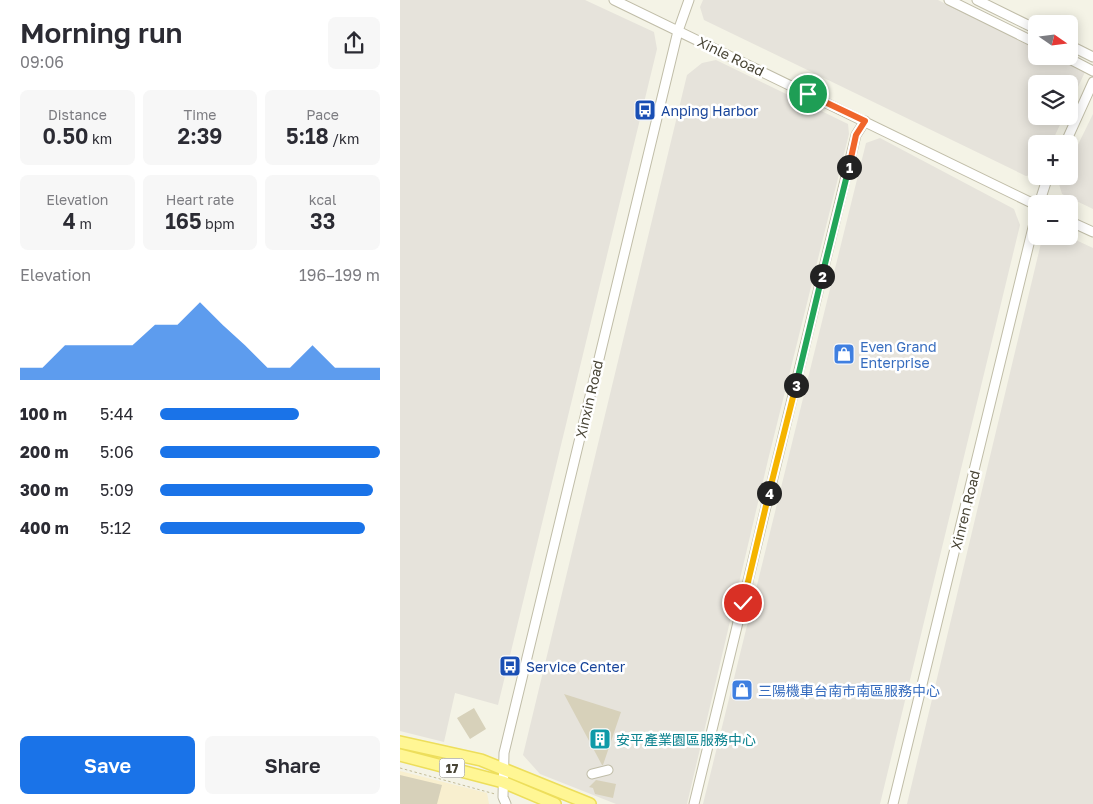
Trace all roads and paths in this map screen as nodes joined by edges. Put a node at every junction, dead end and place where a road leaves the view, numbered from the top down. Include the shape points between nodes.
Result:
1 (614, 0) edge
2 (689, 0) edge
3 (949, 0) edge
4 (977, 0) edge
5 (989, 3) edge
6 (982, 16) junction
7 (1028, 25) edge
8 (678, 31) junction
9 (1028, 39) edge
10 (1078, 50) edge
11 (1093, 57) edge
12 (1078, 63) edge
13 (1093, 71) edge
14 (1093, 82) edge
15 (865, 121) junction
16 (1069, 135) edge
17 (1028, 199) edge
18 (1078, 225) edge
19 (1093, 232) edge
20 (1029, 245) edge
21 (400, 742) edge
22 (400, 755) edge
23 (400, 768) edge
24 (502, 768) junction
25 (608, 770) dead end
26 (592, 774) dead end
27 (503, 782) junction
28 (490, 791) dead end
29 (506, 804) edge
30 (555, 804) edge
31 (590, 804) edge
32 (694, 804) edge
33 (894, 804) edge

1 - 8 street, Xinle Road
2 - 8 street, Xinxin Road
3 - 6 street
4 - 5 street
5 - 6 street
5 - 7 street
6 - 9 street
8 - 15 street, Xinle Road
8 - 24 street, Xinxin Road
10 - 11 street
12 - 13 street
14 - 16 street
15 - 17 street, Xinle Road
15 - 32 street via 856,135
18 - 19 street
20 - 33 street, Xinren Road
21 - 24 main road, 17 via 481,760
22 - 27 main road, 17
23 - 28 path
24 - 27 street, Xinxin Road
24 - 31 main road, 17
25 - 26 street
27 - 29 street, Xinxin Road
27 - 30 main road, 17

